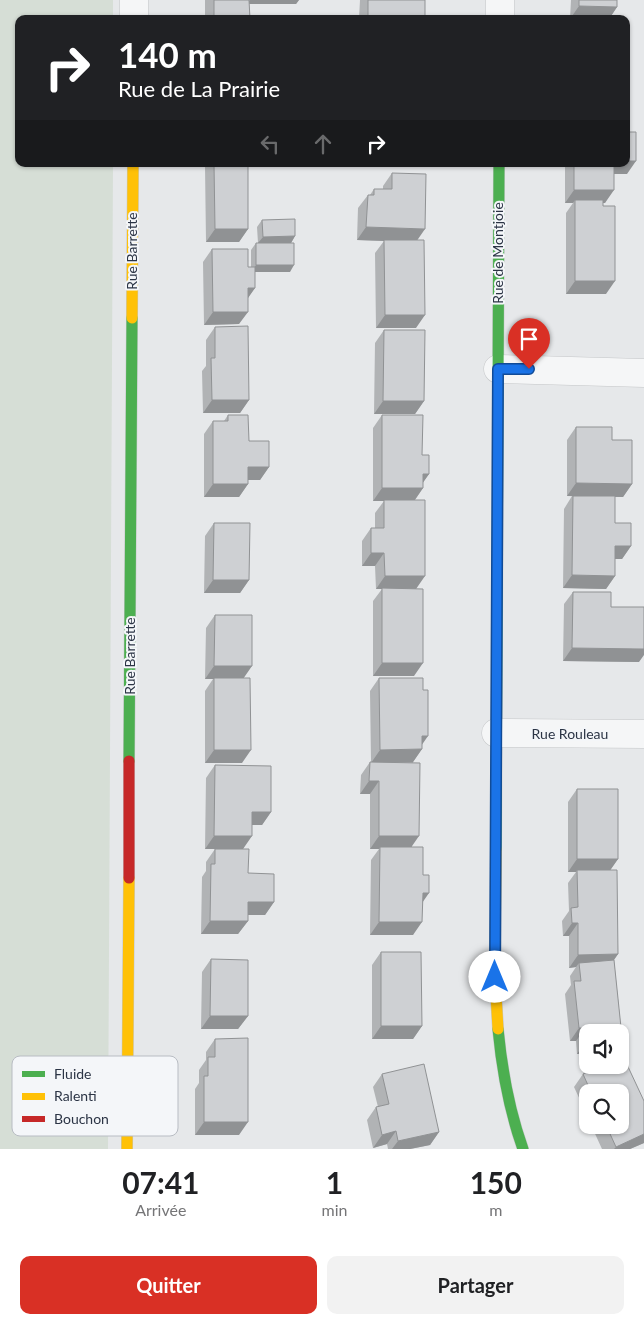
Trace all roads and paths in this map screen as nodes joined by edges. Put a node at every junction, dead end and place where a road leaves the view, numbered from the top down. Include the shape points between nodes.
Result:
1 (134, 0) edge
2 (500, 0) edge
3 (134, 15) edge
4 (500, 15) edge
5 (133, 167) edge
6 (499, 167) edge
7 (498, 369) junction
8 (644, 373) edge
9 (496, 733) junction
10 (644, 734) edge
11 (128, 1056) edge
12 (127, 1136) edge
13 (127, 1149) edge
14 (524, 1149) edge

1 - 3 street
2 - 4 street
5 - 11 street, Rue Barrette
6 - 7 street, Rue de Montjoie
7 - 8 street
7 - 9 street, Rue de Montjoie
9 - 10 street, Rue Rouleau
9 - 14 street, Rue de Montjoie via 495,977 498,1036 504,1087
12 - 13 street, Rue Barrette

